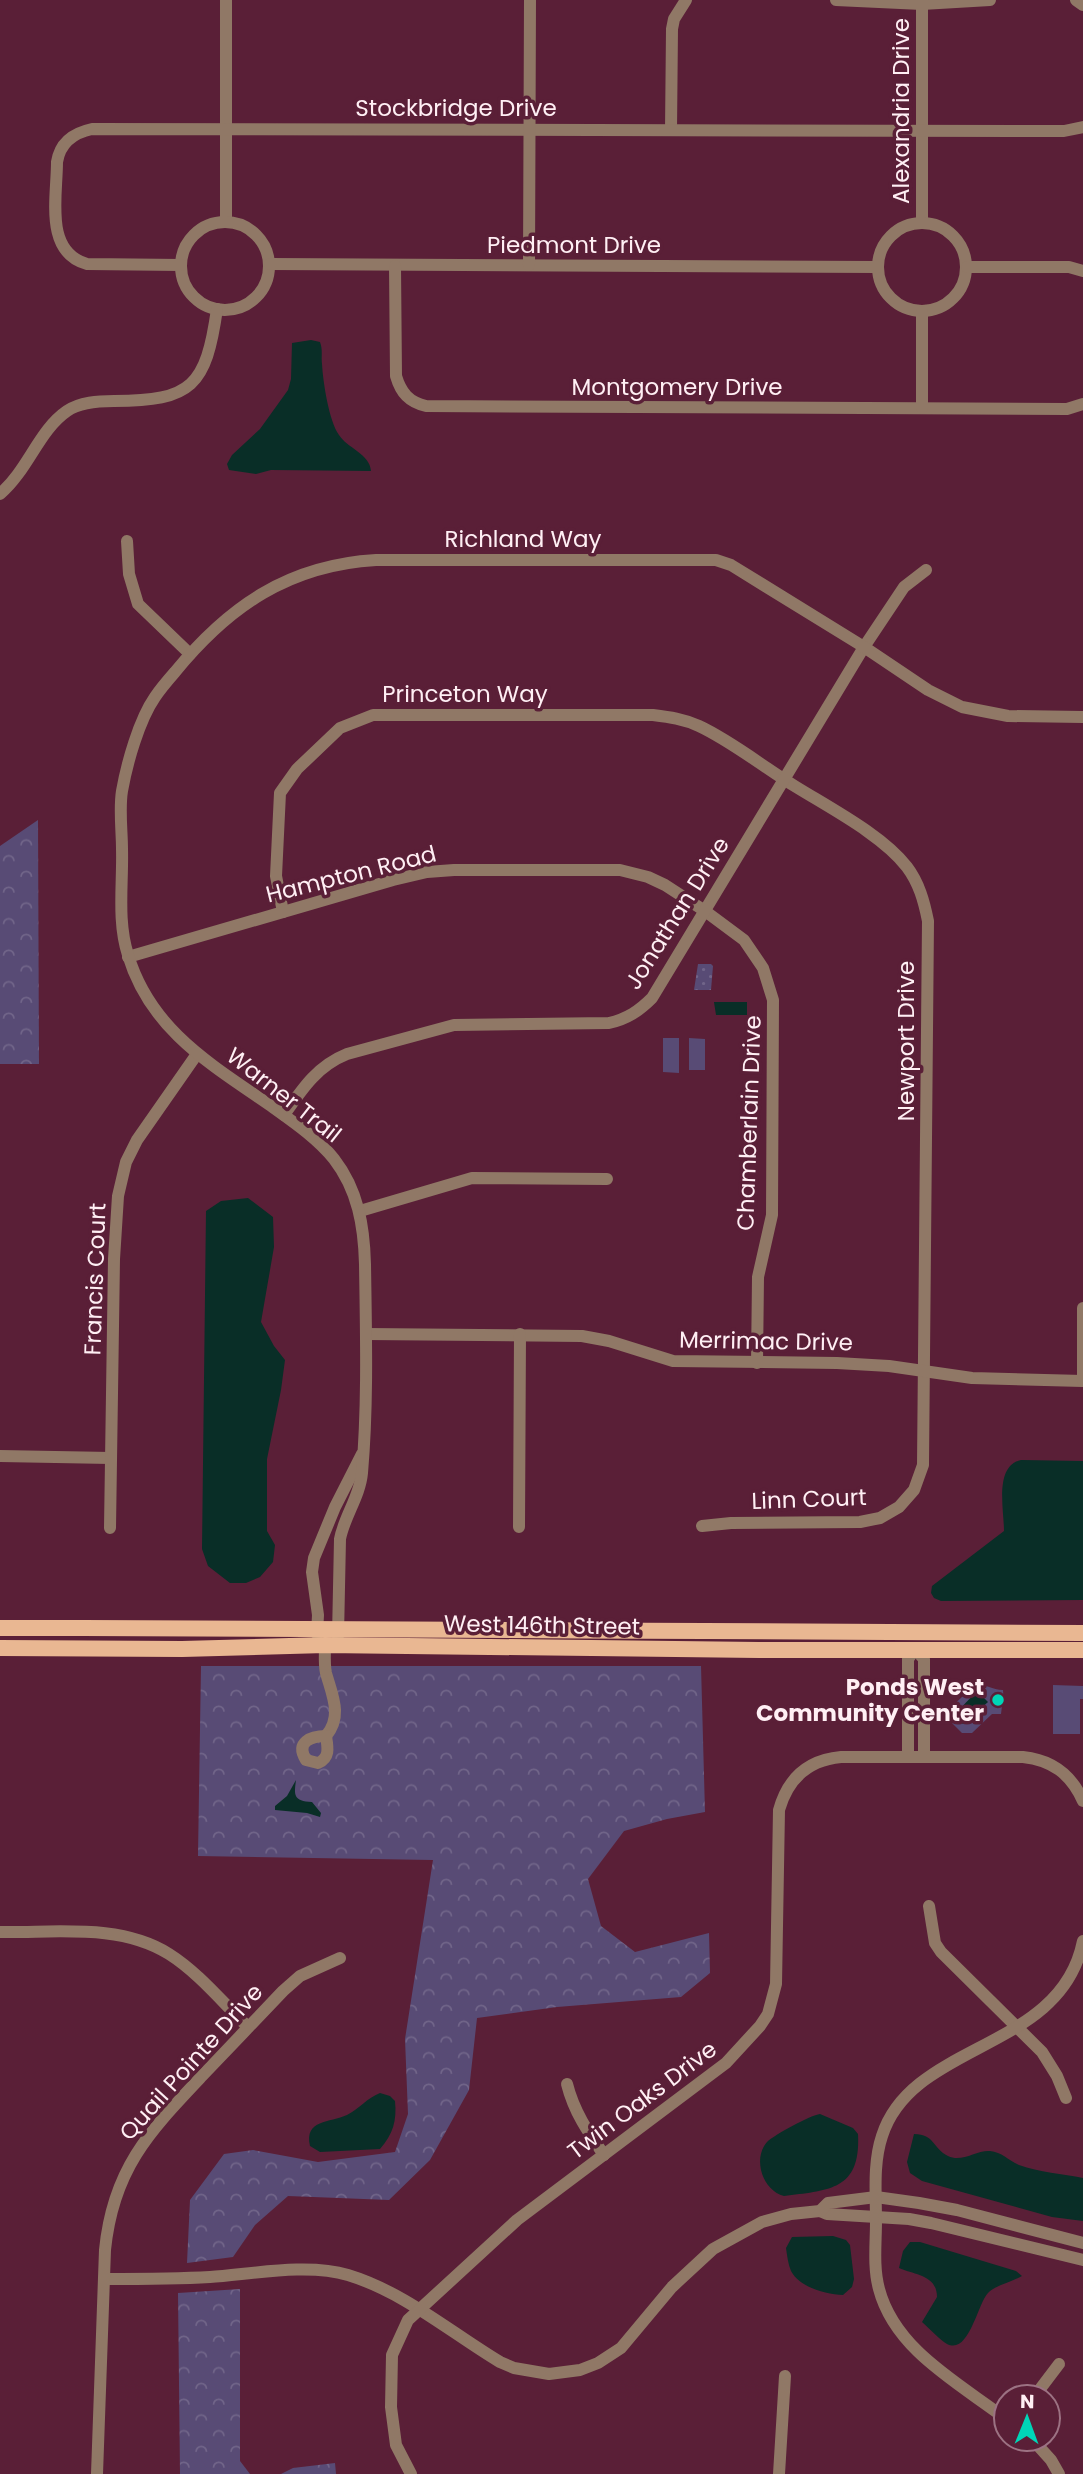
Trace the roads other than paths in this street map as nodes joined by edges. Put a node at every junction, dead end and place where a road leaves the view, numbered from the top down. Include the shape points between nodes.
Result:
1 (226, 0) edge
2 (530, 0) edge
3 (687, 0) edge
4 (836, 0) edge
5 (990, 0) edge
6 (1076, 0) edge
7 (922, 2) edge
8 (1083, 5) edge
9 (1083, 127) edge
10 (226, 129) junction
11 (530, 130) junction
12 (671, 130) junction
13 (923, 131) junction
14 (226, 221) junction
15 (922, 223) junction
16 (270, 264) junction
17 (181, 265) junction
18 (529, 265) junction
19 (395, 266) junction
20 (878, 267) junction
21 (967, 267) junction
22 (1083, 271) edge
23 (217, 309) junction
24 (922, 312) junction
25 (1083, 404) edge
26 (922, 408) junction
27 (0, 494) edge
28 (127, 541) dead end
29 (926, 570) dead end
30 (864, 647) junction
31 (190, 654) junction
32 (1083, 716) edge
33 (784, 780) junction
34 (122, 876) joint
35 (705, 911) junction
36 (283, 912) junction
37 (128, 957) junction
38 (197, 1054) junction
39 (284, 1115) junction
40 (607, 1179) dead end
41 (360, 1211) junction
42 (1083, 1308) edge
43 (366, 1334) junction
44 (520, 1334) junction
45 (757, 1363) junction
46 (925, 1372) junction
47 (1083, 1381) edge
48 (0, 1456) edge
49 (111, 1458) junction
50 (336, 1524) junction
51 (702, 1526) dead end
52 (519, 1527) dead end
53 (110, 1528) dead end
54 (318, 1627) junction
55 (0, 1628) edge
56 (338, 1628) junction
57 (683, 1631) junction
58 (1083, 1633) edge
59 (915, 1641) junction
60 (326, 1645) junction
61 (0, 1648) edge
62 (683, 1649) junction
63 (1083, 1650) edge
64 (326, 1736) dead end
65 (916, 1755) junction
66 (1083, 1801) edge
67 (929, 1906) dead end
68 (0, 1932) edge
69 (1083, 1941) edge
70 (340, 1958) dead end
71 (248, 2027) junction
72 (1017, 2027) junction
73 (567, 2084) dead end
74 (1066, 2098) dead end
75 (604, 2155) junction
76 (876, 2197) junction
77 (820, 2211) junction
78 (876, 2217) junction
79 (1083, 2242) edge
80 (1083, 2260) edge
81 (104, 2278) junction
82 (420, 2308) junction
83 (1059, 2364) dead end
84 (785, 2376) dead end
85 (1045, 2383) edge
86 (992, 2408) edge
87 (1045, 2453) edge
88 (97, 2474) edge
89 (411, 2474) edge
90 (779, 2474) edge
91 (1059, 2474) edge

1 - 10 street
2 - 11 street
3 - 12 street via 672,29
4 - 7 street
5 - 7 street
6 - 8 street
7 - 13 street, Alexandria Drive
9 - 13 street, Stockbridge Drive via 1064,131
10 - 11 street, Stockbridge Drive
10 - 14 street
10 - 17 street, Stockbridge Drive via 92,129 67,140 58,154 57,227 60,243 69,255 94,265
11 - 12 street, Stockbridge Drive
11 - 18 street
12 - 13 street, Stockbridge Drive
13 - 15 street, Alexandria Drive
14 - 16 street via 257,234
14 - 17 street via 198,230 186,245
15 - 20 street, Alexandria Drive via 895,233 881,250
15 - 21 street, Alexandria Drive via 952,236
16 - 19 street, Piedmont Drive
16 - 23 street via 267,281 254,300 237,309
17 - 23 street via 191,294
18 - 19 street, Piedmont Drive
18 - 20 street, Piedmont Drive
19 - 26 street, Montgomery Drive via 396,376 402,393 417,404 438,408
20 - 24 street via 889,296 903,307
21 - 22 street via 1069,267
21 - 24 street via 962,286 950,302
23 - 27 street via 205,365 189,385 160,400 91,402 68,409
24 - 26 street
25 - 26 street, Montgomery Drive via 1068,409
28 - 31 street via 129,574 138,604
29 - 30 street, Jonathan Drive via 904,587
30 - 31 street, Richland Way via 716,560 376,560 317,569 277,585 201,640
30 - 32 street, Richland Way via 962,707 1008,716
30 - 33 street, Jonathan Drive
31 - 34 street, Richland Way via 153,698 139,730 121,793
33 - 35 street, Jonathan Drive
33 - 36 street, Princeton Way via 701,727 671,717 363,717 329,737 281,793 276,876
33 - 46 street, Newport Drive via 894,853 913,875 925,903
34 - 37 street, Warner Trail
35 - 36 street, Hampton Road via 635,873 551,869 426,872
35 - 39 street, Jonathan Drive via 652,998 629,1017 599,1024 463,1024 432,1029 346,1054 325,1065
35 - 45 street, Chamberlain Drive via 751,948 773,1000 772,1215 758,1277
36 - 37 street, Hampton Road
37 - 38 street, Warner Trail via 157,1015
38 - 39 street, Warner Trail
38 - 49 street, Francis Court via 137,1140 121,1178 116,1213
39 - 41 street, Warner Trail via 334,1160
40 - 41 street via 472,1178
41 - 43 street, Warner Trail via 365,1238
42 - 47 street
43 - 44 street, Merrimac Drive
43 - 50 street, Warner Trail via 360,1486
44 - 45 street, Merrimac Drive via 596,1338 673,1361
44 - 52 street
45 - 46 street, Merrimac Drive via 837,1363
46 - 47 street, Merrimac Drive via 989,1380
46 - 51 street, Linn Court via 923,1465 914,1490 900,1507 860,1522
48 - 49 street
49 - 53 street, Francis Court
50 - 54 street, Warner Trail via 314,1558
50 - 56 street, Warner Trail
54 - 55 main road, West 146th Street
54 - 56 main road, West 146th Street
54 - 60 street, Warner Trail
56 - 57 main road, West 146th Street
56 - 60 street, Warner Trail
57 - 59 main road, West 146th Street
57 - 62 main road
58 - 59 main road, West 146th Street
59 - 62 main road, West 146th Street
59 - 63 main road, West 146th Street
59 - 65 street via 924,1659
60 - 61 main road, West 146th Street
60 - 62 main road, West 146th Street
60 - 64 street via 335,1714
65 - 66 street, Twin Oaks Drive via 1044,1760 1065,1774
65 - 75 street, Twin Oaks Drive via 825,1758 811,1764 786,1788 779,1810 776,1984 768,2014 726,2063
67 - 72 street via 935,1943 941,1952
68 - 71 street via 117,1934 147,1943 182,1964
69 - 72 street via 1076,1966 1059,1994
70 - 71 street, Quail Pointe Drive via 300,1976
71 - 81 street, Quail Pointe Drive via 158,2122 135,2154 110,2217
72 - 74 street via 1047,2059
72 - 76 street via 934,2075 901,2104 887,2122 879,2146
73 - 75 street via 580,2120
75 - 82 street, Twin Oaks Drive via 517,2220
76 - 77 street via 828,2203
76 - 78 street
76 - 79 street via 957,2210
77 - 78 street
77 - 82 street via 762,2222 713,2249 671,2287 621,2348 580,2370 549,2374 514,2368
78 - 80 street via 931,2223
78 - 86 street via 876,2271 893,2322 922,2356
81 - 82 street via 325,2271 363,2281
81 - 88 street, Quail Pointe Drive
82 - 89 street, Twin Oaks Drive via 401,2332 391,2366 393,2429
83 - 85 street
84 - 90 street
87 - 91 street

